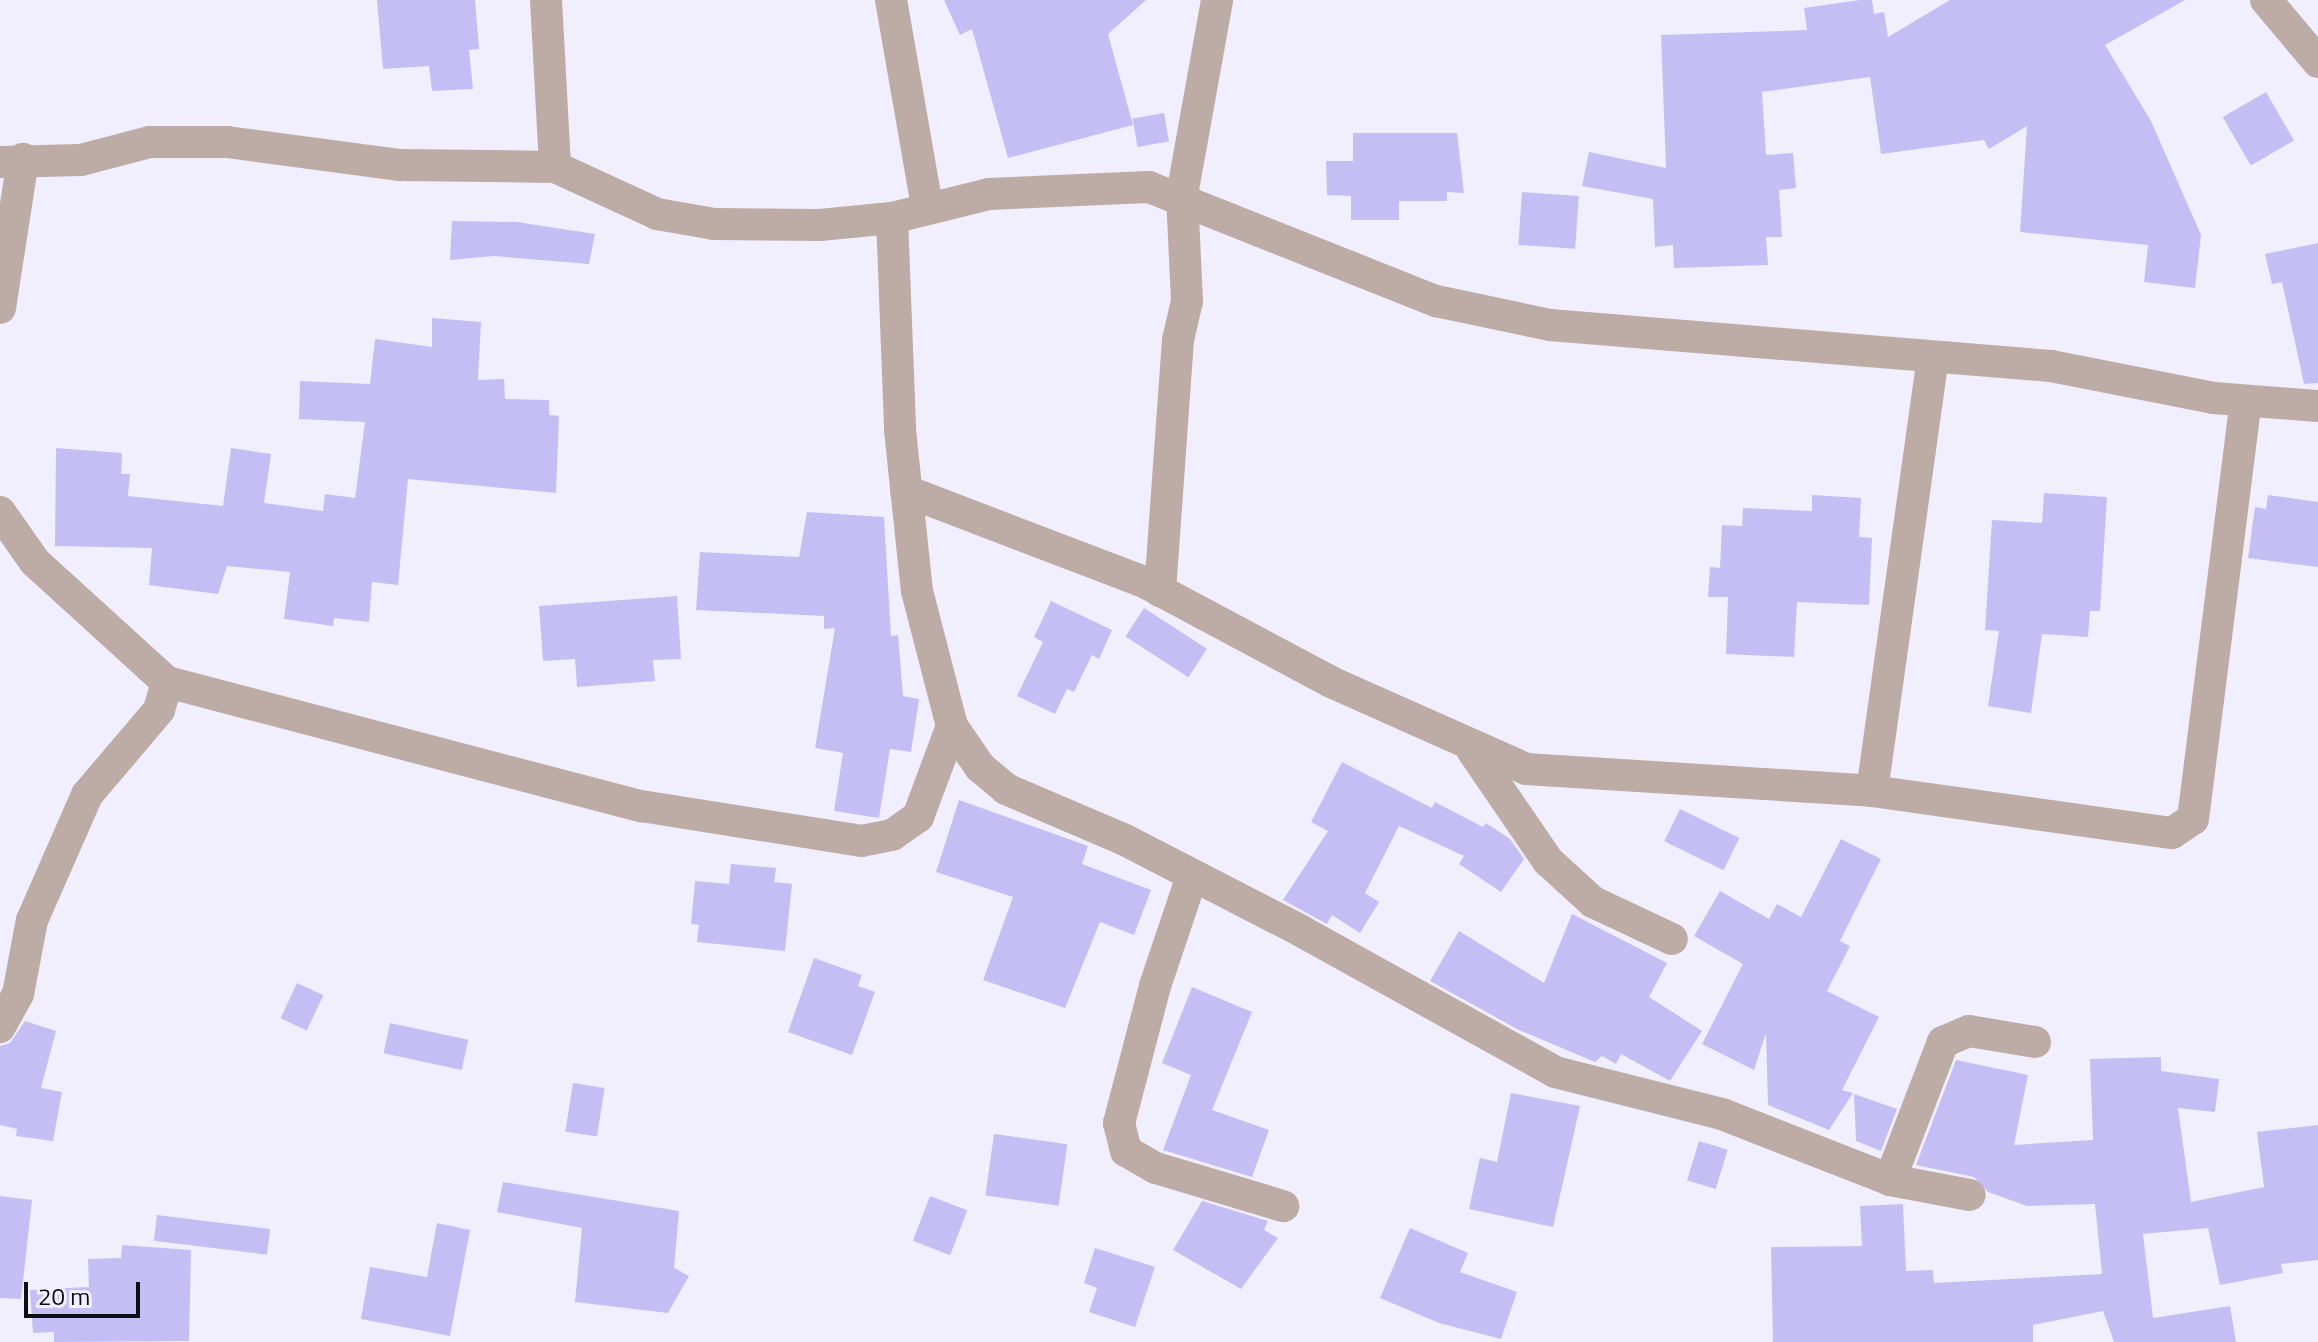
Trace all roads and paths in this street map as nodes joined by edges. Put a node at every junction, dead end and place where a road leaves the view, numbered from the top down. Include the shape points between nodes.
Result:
1 (546, 0) edge
2 (891, 0) edge
3 (1217, 0) edge
4 (2266, 0) edge
5 (2318, 62) edge
6 (12, 161) edge
7 (555, 167) junction
8 (1182, 195) junction
9 (927, 207) junction
10 (892, 218) junction
11 (0, 308) edge
12 (1933, 358) junction
13 (2246, 401) junction
14 (2318, 406) edge
15 (906, 491) junction
16 (0, 512) edge
17 (1160, 591) junction
18 (167, 682) junction
19 (952, 726) junction
20 (1472, 750) junction
21 (1872, 791) junction
22 (1192, 876) junction
23 (1672, 939) dead end
24 (0, 1027) edge
25 (2035, 1042) dead end
26 (1890, 1180) junction
27 (1970, 1195) dead end
28 (1283, 1206) dead end

1 - 7 street
2 - 9 street
3 - 8 street
4 - 5 street
6 - 7 street via 81,160 150,142 227,142 400,165
6 - 11 street
7 - 10 street via 657,214 714,224
8 - 9 street via 1149,187 1079,186
8 - 12 street via 1250,228 1464,307 1550,325
8 - 17 street via 1187,301 1178,340
9 - 10 street
10 - 15 street
12 - 13 street via 2051,366
12 - 21 street
13 - 14 street
13 - 21 street via 2193,819 2172,833 2149,833
15 - 17 street via 1028,533
15 - 19 street via 917,591
16 - 18 street via 35,562
17 - 20 street
18 - 19 street via 641,806 861,841 892,835 918,817
18 - 24 street via 159,710 87,795 32,920 18,994
19 - 22 street via 980,767 1006,789
20 - 21 street via 1526,769
20 - 23 street via 1548,861 1593,902
22 - 26 street via 1555,1072 1722,1114
22 - 28 street via 1155,986 1119,1123 1126,1151 1156,1168
25 - 26 street via 1969,1031 1943,1042
26 - 27 street

